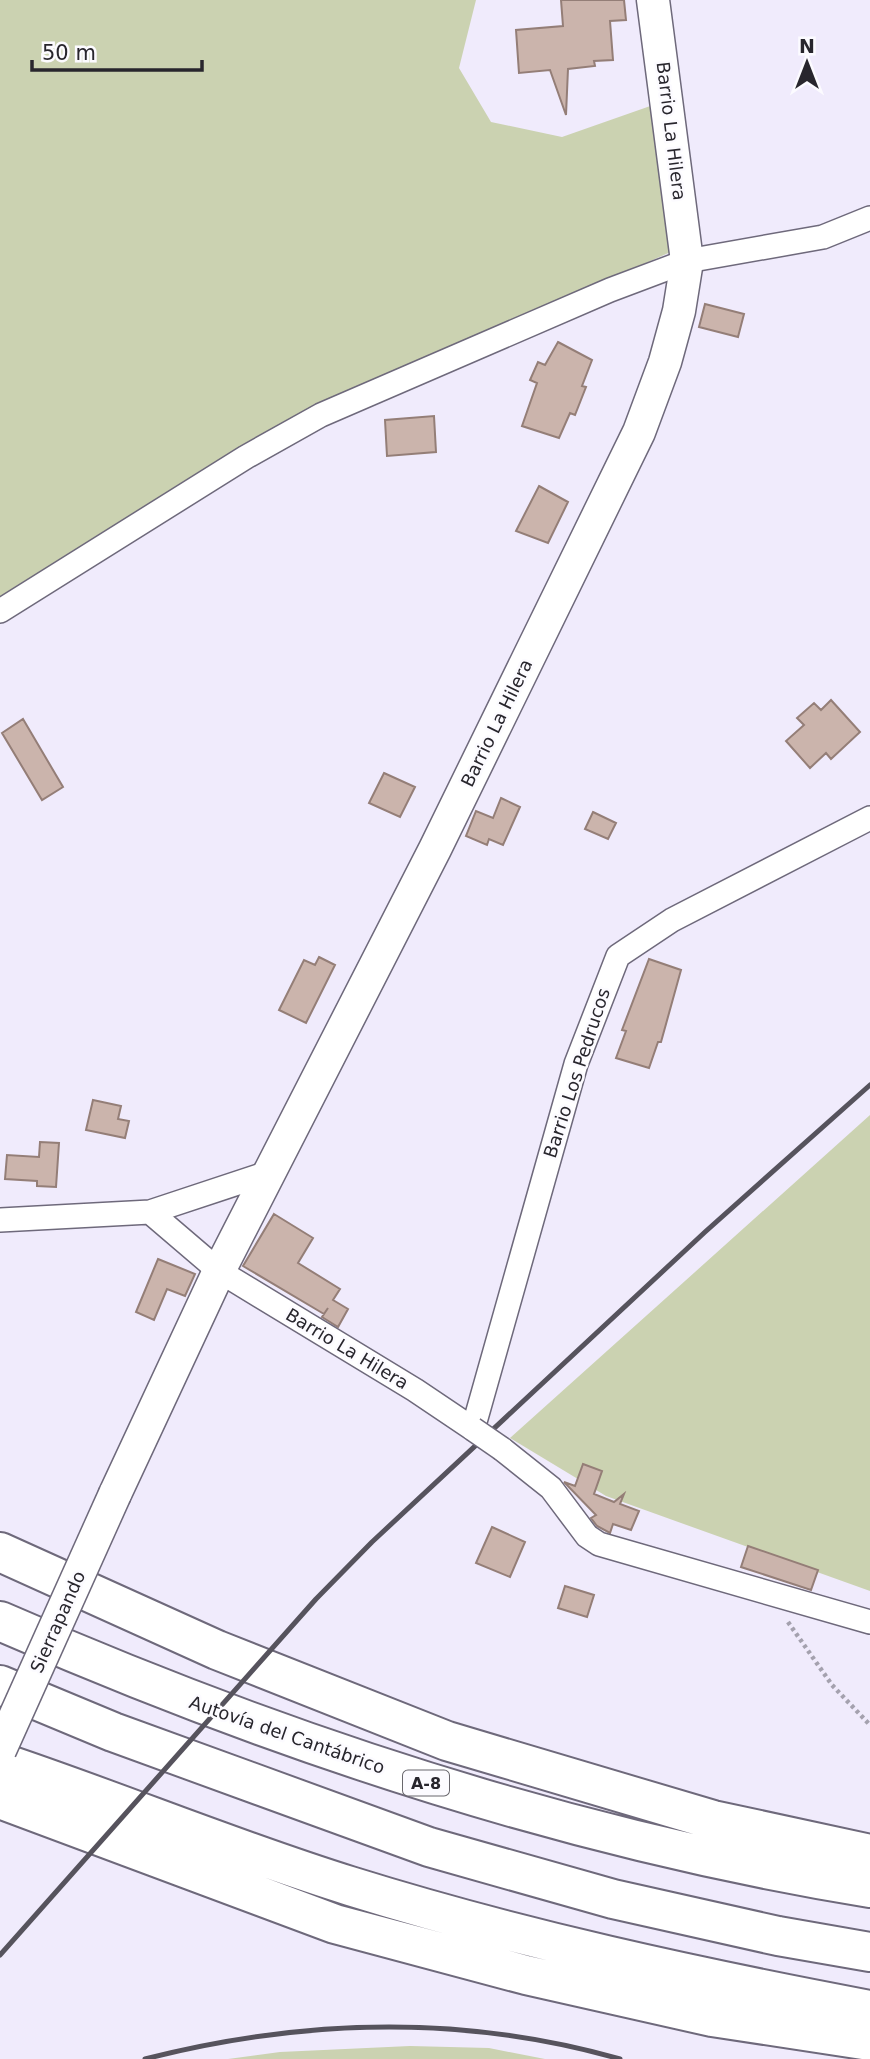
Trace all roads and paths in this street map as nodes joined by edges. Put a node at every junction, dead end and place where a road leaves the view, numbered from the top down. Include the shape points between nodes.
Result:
1 (653, 0) edge
2 (870, 218) edge
3 (687, 261) junction
4 (0, 611) edge
5 (870, 818) edge
6 (271, 1172) junction
7 (150, 1212) junction
8 (0, 1220) edge
9 (219, 1271) junction
10 (473, 1429) junction
11 (115, 1494) joint
12 (0, 1552) edge
13 (766, 1591) junction
14 (0, 1621) edge
15 (870, 1622) edge
16 (0, 1685) edge
17 (870, 1725) edge
18 (0, 1751) edge
19 (0, 1762) edge
20 (0, 1799) edge
21 (113, 1802) junction
22 (870, 1854) edge
23 (870, 1888) edge
24 (870, 1952) edge
25 (870, 2010) edge
26 (870, 2041) edge

1 - 3 street, Barrio La Hilera
2 - 3 street via 823,237
3 - 4 street via 321,415
3 - 6 street, Barrio La Hilera via 665,362 639,432
5 - 10 street, Barrio Los Pedrucos via 672,920 618,956 576,1064
6 - 7 street
6 - 9 street, Barrio La Hilera
7 - 8 street
7 - 9 street, Barrio La Hilera
9 - 10 street, Barrio La Hilera
9 - 11 street, Barrio La Hilera
10 - 13 street, Barrio La Hilera, bridge via 551,1488 587,1536 599,1544
11 - 18 street, Sierrapando, bridge
12 - 22 highway via 217,1650 447,1741 713,1820
13 - 15 street, Barrio La Hilera
13 - 17 path via 832,1685
14 - 23 highway, Autovía del Cantábrico / A-8 via 193,1702 454,1791 683,1852
16 - 24 highway via 213,1770 451,1854 653,1909
18 - 21 highway
19 - 21 highway
20 - 26 highway via 335,1924 526,1975 686,2011
21 - 25 highway via 232,1848 445,1914 715,1981

